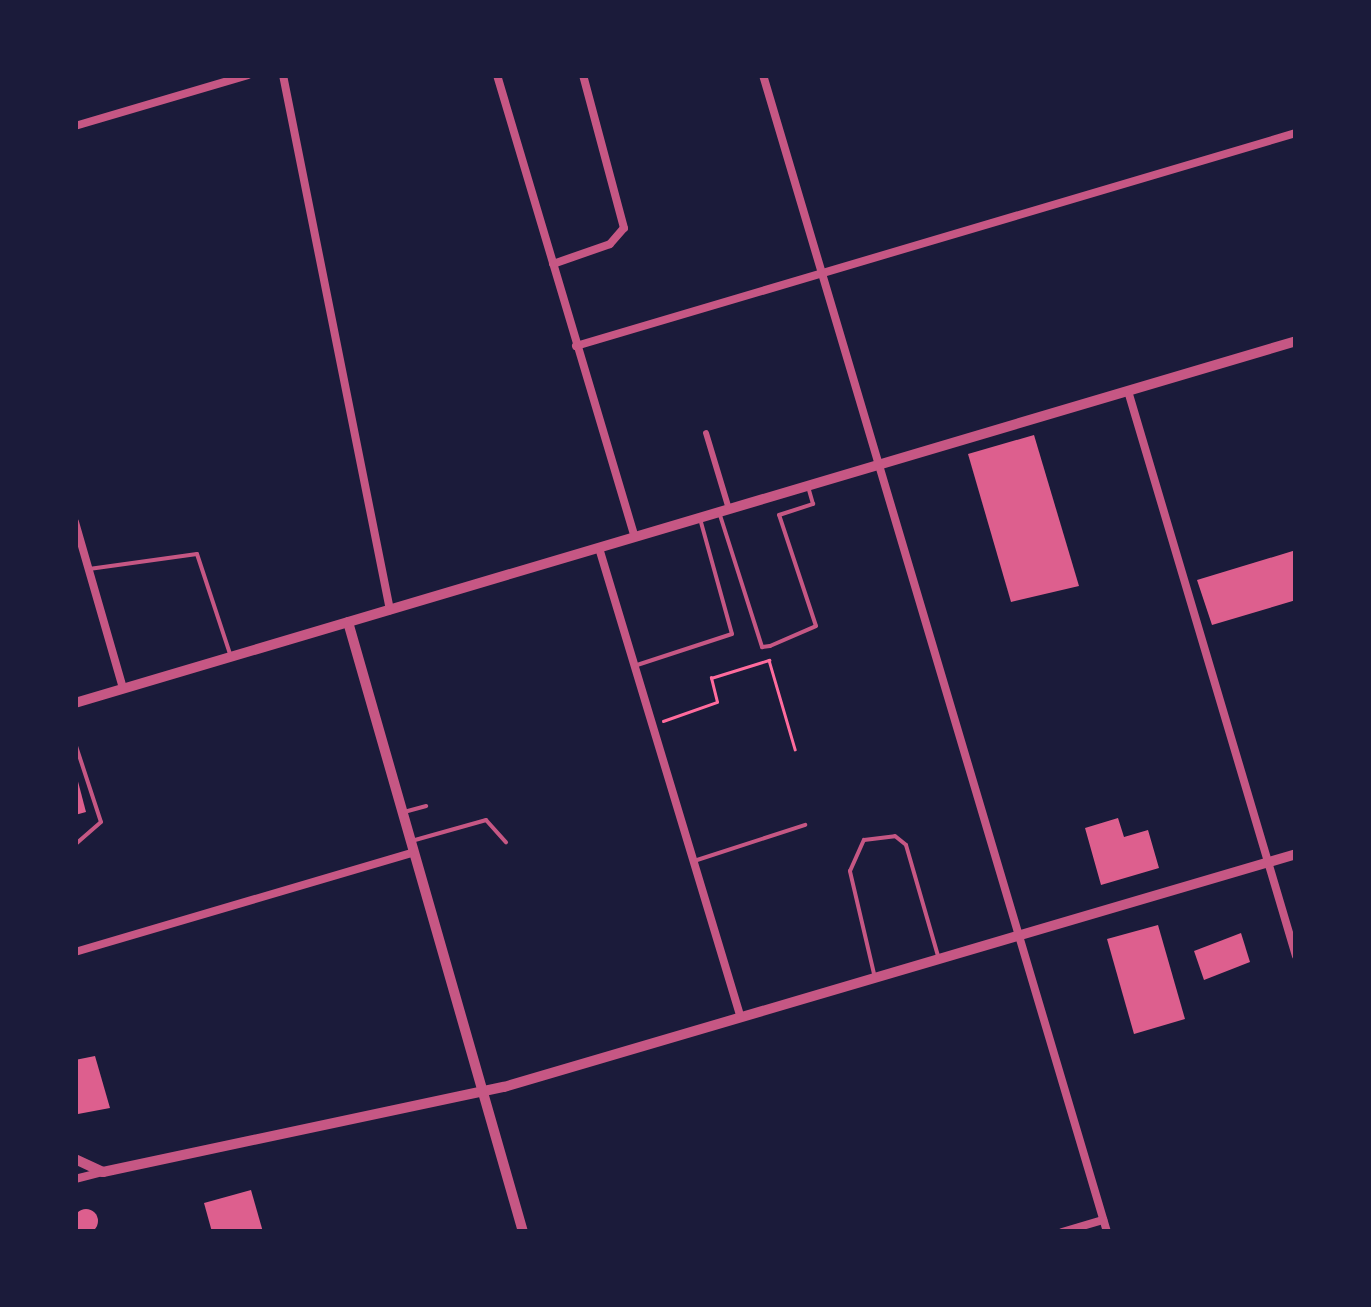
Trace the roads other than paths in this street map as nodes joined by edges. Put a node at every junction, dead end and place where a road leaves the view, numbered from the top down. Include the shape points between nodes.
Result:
1 (248, 75) edge
2 (283, 75) edge
3 (497, 75) edge
4 (582, 75) edge
5 (763, 75) edge
6 (75, 126) edge
7 (1296, 133) edge
8 (553, 264) junction
9 (821, 272) junction
10 (1296, 342) edge
11 (576, 346) junction
12 (1128, 391) junction
13 (706, 433) dead end
14 (880, 464) junction
15 (808, 486) junction
16 (724, 511) junction
17 (700, 518) junction
18 (75, 522) edge
19 (635, 537) junction
20 (598, 548) junction
21 (88, 569) junction
22 (390, 610) junction
23 (348, 622) junction
24 (230, 657) junction
25 (634, 666) junction
26 (123, 688) junction
27 (75, 702) edge
28 (76, 747) edge
29 (426, 806) dead end
30 (404, 812) junction
31 (805, 825) dead end
32 (506, 842) dead end
33 (75, 845) edge
34 (413, 847) junction
35 (1296, 854) edge
36 (694, 861) junction
37 (1269, 862) junction
38 (1021, 936) junction
39 (75, 952) edge
40 (1296, 956) edge
41 (939, 959) junction
42 (876, 978) junction
43 (741, 1016) junction
44 (482, 1092) junction
45 (75, 1160) edge
46 (103, 1172) junction
47 (75, 1179) edge
48 (1103, 1220) junction
49 (523, 1232) edge
50 (1062, 1232) edge
51 (1107, 1232) edge

1 - 6 street
2 - 22 street
3 - 8 street
4 - 8 street via 624,228 610,244
5 - 9 street
7 - 9 street
8 - 11 street
9 - 11 street
9 - 14 street
10 - 12 street
11 - 19 street
12 - 14 street
12 - 37 street
13 - 16 street
14 - 15 street
14 - 38 street
15 - 16 street
15 - 16 lane via 813,504 779,514 816,626 770,646 762,647
16 - 17 street
17 - 19 street
17 - 25 lane via 732,634
18 - 21 street
19 - 20 street
20 - 22 street
20 - 25 street
21 - 24 lane via 197,554
21 - 26 street
22 - 23 street
23 - 24 street
23 - 30 street
24 - 26 street
25 - 36 street
26 - 27 street
28 - 33 lane via 101,822
29 - 30 lane
30 - 34 street
31 - 36 lane
32 - 34 lane via 486,820
34 - 39 street
34 - 44 street
35 - 37 street
36 - 43 street
37 - 38 street
37 - 40 street
38 - 41 street
38 - 48 street
41 - 42 street
41 - 42 lane via 906,845 895,836 864,840 850,871
42 - 43 street
43 - 44 street
44 - 46 street
44 - 49 street
45 - 46 street
46 - 47 street
48 - 50 street
48 - 51 street

